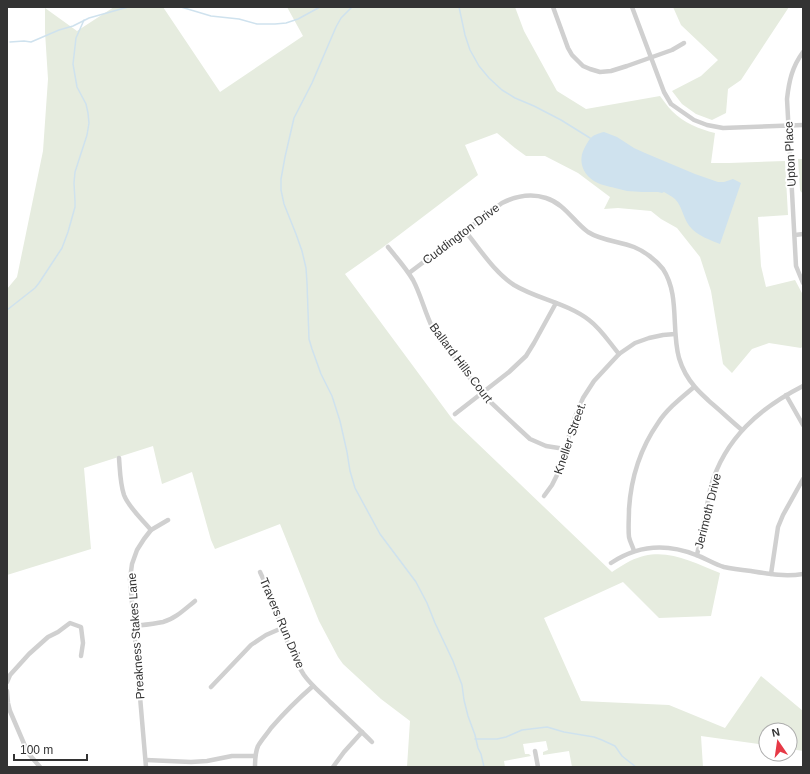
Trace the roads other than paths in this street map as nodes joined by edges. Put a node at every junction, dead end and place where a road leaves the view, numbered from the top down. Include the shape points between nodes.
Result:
1 (553, 7) edge
2 (632, 7) edge
3 (684, 43) dead end
4 (803, 52) edge
5 (650, 58) junction
6 (803, 125) edge
7 (789, 126) junction
8 (465, 231) junction
9 (803, 234) edge
10 (795, 235) junction
11 (388, 247) dead end
12 (409, 273) junction
13 (803, 283) edge
14 (556, 303) junction
15 (675, 334) junction
16 (619, 354) junction
17 (803, 386) edge
18 (694, 387) junction
19 (482, 394) junction
20 (786, 395) junction
21 (455, 414) dead end
22 (803, 425) edge
23 (742, 430) junction
24 (565, 449) junction
25 (118, 458) dead end
26 (803, 479) edge
27 (544, 496) dead end
28 (168, 520) dead end
29 (151, 530) junction
30 (634, 551) junction
31 (697, 555) junction
32 (611, 563) dead end
33 (260, 572) dead end
34 (771, 574) junction
35 (803, 574) edge
36 (194, 601) dead end
37 (134, 626) junction
38 (282, 628) junction
39 (81, 656) dead end
40 (7, 682) edge
41 (314, 686) junction
42 (211, 687) dead end
43 (7, 691) edge
44 (362, 732) junction
45 (372, 742) dead end
46 (535, 751) dead end
47 (255, 756) junction
48 (146, 760) junction
49 (40, 767) edge
50 (146, 767) edge
51 (255, 767) edge
52 (333, 767) edge
53 (538, 767) edge

1 - 5 street via 568,48 583,66 600,72 611,71
2 - 5 street
3 - 5 street
4 - 7 street, Upton Place via 789,83
5 - 7 street via 671,104 694,120 723,128
6 - 7 street
7 - 10 street, Upton Place
8 - 12 street, Cuddington Drive
8 - 14 street via 503,277 530,293
8 - 15 street, Cuddington Drive via 502,202 512,198 528,195 548,198 564,208 588,231 600,238 641,250 656,261 669,281
9 - 10 street
10 - 13 street, Upton Place via 796,266
11 - 12 street, Ballard Hills Court
12 - 19 street, Ballard Hills Court via 433,330
14 - 16 street via 589,320
14 - 19 street via 526,356
15 - 16 street, Kneller Street. via 649,338 635,343
15 - 18 street, Cuddington Drive via 679,357
16 - 24 street, Kneller Street. via 594,381 583,398 574,417
17 - 20 street, Jerimoth Drive
18 - 23 street, Cuddington Drive
18 - 30 street via 667,412 642,449 633,481 628,523
19 - 21 street
19 - 24 street, Ballard Hills Court via 530,439 546,446
20 - 22 street
20 - 23 street, Jerimoth Drive
23 - 31 street, Jerimoth Drive via 724,456 711,487
24 - 27 street, Kneller Street. via 562,467
25 - 29 street via 125,496
26 - 34 street via 778,527
28 - 29 street, Preakness Stakes Lane
29 - 37 street, Preakness Stakes Lane via 137,550 132,564 130,578
30 - 31 street via 654,547 670,548
30 - 32 street
31 - 34 street via 723,567
33 - 38 street, Travers Run Drive
34 - 35 street
36 - 37 street via 164,622
37 - 48 street, Preakness Stakes Lane
38 - 41 street, Travers Run Drive via 304,675
38 - 42 street via 251,646
39 - 40 street via 81,627 70,623 48,637 29,654
41 - 44 street, Travers Run Drive
41 - 47 street via 274,724 258,746
43 - 49 street via 10,711 28,753
44 - 45 street, Travers Run Drive
44 - 52 street
46 - 53 street
47 - 48 street via 232,756 191,762
47 - 51 street
48 - 50 street, Preakness Stakes Lane

